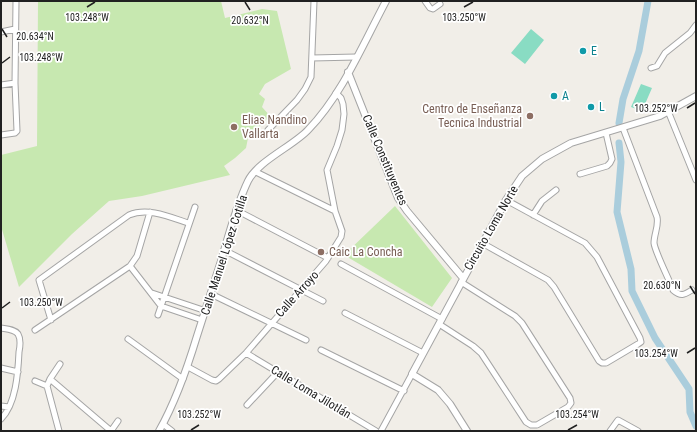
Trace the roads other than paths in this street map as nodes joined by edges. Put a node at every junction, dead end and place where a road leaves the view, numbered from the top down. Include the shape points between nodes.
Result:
1 (16, 1) edge
2 (314, 1) edge
3 (386, 1) edge
4 (425, 1) edge
5 (440, 4) dead end
6 (696, 25) edge
7 (15, 29) junction
8 (1, 32) edge
9 (356, 57) junction
10 (312, 58) junction
11 (651, 68) dead end
12 (348, 72) junction
13 (15, 83) junction
14 (1, 85) edge
15 (336, 92) junction
16 (696, 96) edge
17 (668, 111) junction
18 (622, 128) junction
19 (268, 130) dead end
20 (606, 133) junction
21 (1, 135) edge
22 (256, 172) junction
23 (580, 174) dead end
24 (696, 180) edge
25 (556, 190) dead end
26 (506, 200) junction
27 (195, 207) dead end
28 (236, 210) junction
29 (335, 211) junction
30 (150, 212) junction
31 (533, 215) junction
32 (188, 223) junction
33 (482, 243) junction
34 (224, 250) junction
35 (328, 258) junction
36 (341, 264) dead end
37 (130, 266) junction
38 (462, 280) junction
39 (692, 290) dead end
40 (301, 291) junction
41 (151, 293) junction
42 (211, 294) junction
43 (164, 297) junction
44 (323, 301) dead end
45 (161, 306) junction
46 (206, 311) junction
47 (345, 313) dead end
48 (158, 315) dead end
49 (51, 320) junction
50 (202, 320) junction
51 (440, 321) junction
52 (271, 323) junction
53 (1, 328) edge
54 (35, 330) dead end
55 (128, 339) dead end
56 (306, 340) dead end
57 (321, 350) dead end
58 (246, 353) junction
59 (423, 353) junction
60 (60, 364) dead end
61 (188, 367) junction
62 (1, 368) edge
63 (18, 372) junction
64 (278, 372) junction
65 (412, 374) junction
66 (50, 379) junction
67 (183, 379) junction
68 (35, 381) dead end
69 (47, 386) junction
70 (404, 391) junction
71 (247, 405) dead end
72 (1, 406) edge
73 (9, 408) junction
74 (1, 420) edge
75 (118, 421) dead end
76 (163, 424) junction
77 (59, 431) edge
78 (111, 431) edge
79 (159, 431) edge
80 (172, 431) edge
81 (376, 431) edge
82 (381, 431) edge
83 (467, 431) edge
84 (610, 431) edge
85 (638, 431) edge

1 - 7 street
2 - 10 street
3 - 9 street, Calle Manuel López Cotilla
4 - 5 street via 430,8
6 - 11 street via 665,53 657,66
7 - 8 street
7 - 13 street
9 - 10 street
9 - 12 street, Calle Manuel López Cotilla
10 - 19 street via 311,77 305,89
12 - 15 street, Calle Manuel López Cotilla
12 - 38 street, Calle Constituyentes via 398,198
13 - 14 street
13 - 21 street via 17,131
15 - 22 street, Calle Manuel López Cotilla via 307,131
15 - 29 street, Calle Arroyo via 341,98 344,114 342,130 327,170
16 - 17 street, Circuito Loma Norte
17 - 18 street, Circuito Loma Norte
17 - 24 street
18 - 20 street, Circuito Loma Norte
18 - 39 street via 657,218 655,247 673,290 683,295
20 - 23 street via 612,159 610,163
20 - 26 street, Circuito Loma Norte via 571,143 542,159 522,176
22 - 28 street, Calle Manuel López Cotilla via 249,179
22 - 29 street
25 - 31 street via 542,201
26 - 31 street
26 - 33 street, Circuito Loma Norte
27 - 32 street
28 - 34 street, Calle Manuel López Cotilla
28 - 35 street
29 - 35 street, Calle Arroyo via 342,231
30 - 32 street
30 - 37 street via 137,256
30 - 49 street via 129,214 40,279
31 - 33 street via 585,243 596,257 641,342 602,363 548,280
32 - 43 street
33 - 38 street, Circuito Loma Norte
34 - 40 street
34 - 42 street, Calle Manuel López Cotilla
35 - 40 street, Calle Arroyo
36 - 51 street
37 - 41 street
37 - 49 street
38 - 51 street, Circuito Loma Norte
38 - 51 street via 522,323 571,403 537,425 526,422 481,353
40 - 44 street
40 - 52 street, Calle Arroyo
41 - 43 street
41 - 45 street
42 - 46 street, Calle Manuel López Cotilla
42 - 52 street
43 - 45 street
43 - 46 street
45 - 48 street
45 - 50 street
46 - 50 street, Calle Manuel López Cotilla
47 - 59 street
49 - 54 street
50 - 61 street, Calle Manuel López Cotilla
51 - 59 street, Circuito Loma Norte
52 - 56 street
52 - 58 street, Calle Arroyo
53 - 63 street via 13,330 20,339
55 - 67 street
57 - 70 street
58 - 61 street, Calle Arroyo via 216,381
58 - 64 street, Calle Loma Jilotlán
59 - 65 street, Circuito Loma Norte
60 - 66 street
61 - 67 street, Calle Manuel López Cotilla
62 - 63 street
63 - 73 street
64 - 71 street
64 - 81 street, Calle Loma Jilotlán
65 - 70 street, Circuito Loma Norte
65 - 83 street via 438,390
66 - 69 street
66 - 78 street
67 - 76 street, Calle Manuel López Cotilla
68 - 69 street
69 - 77 street
70 - 82 street, Circuito Loma Norte
72 - 73 street
73 - 74 street
75 - 78 street
76 - 79 street, Calle Manuel López Cotilla
76 - 80 street
84 - 85 street via 618,420

